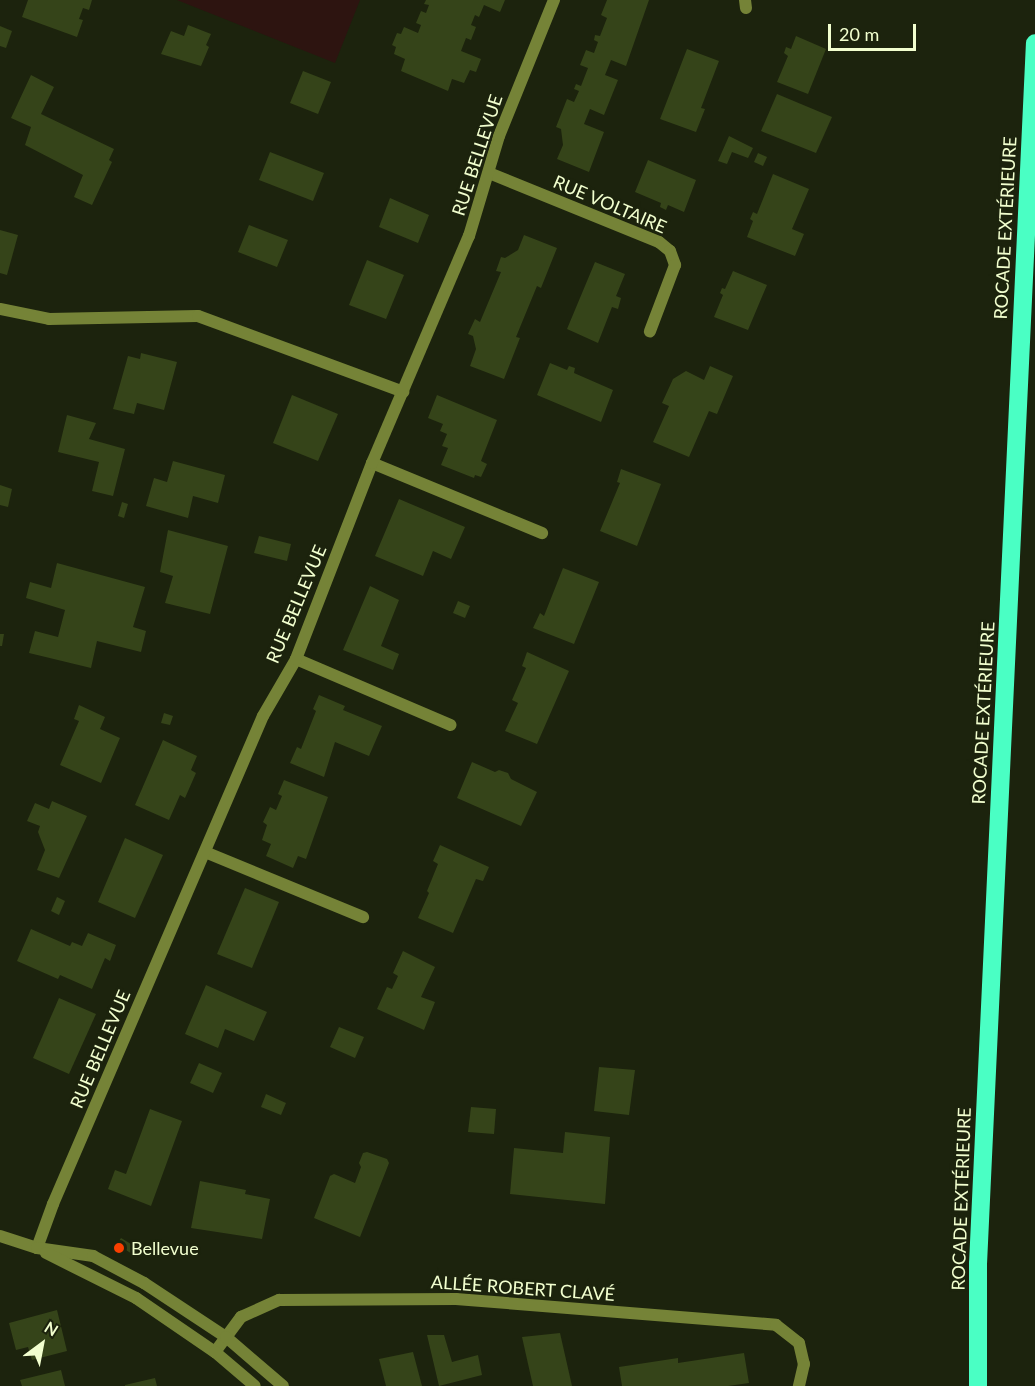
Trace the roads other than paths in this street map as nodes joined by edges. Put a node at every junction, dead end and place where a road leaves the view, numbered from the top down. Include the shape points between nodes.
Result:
1 (554, 0) edge
2 (1035, 43) edge
3 (489, 173) junction
4 (0, 309) edge
5 (650, 331) dead end
6 (403, 392) junction
7 (372, 463) junction
8 (543, 533) dead end
9 (296, 659) junction
10 (452, 725) dead end
11 (205, 852) junction
12 (363, 916) dead end
13 (0, 1236) edge
14 (37, 1248) junction
15 (226, 1337) junction
16 (215, 1352) junction
17 (255, 1386) edge
18 (283, 1386) edge
19 (799, 1386) edge
20 (978, 1386) edge

1 - 3 street, RUE BELLEVUE
2 - 20 highway, ROCADE EXTÉRIEURE via 978,1264
3 - 5 street, RUE VOLTAIRE via 659,242 670,251 675,265
3 - 6 street, RUE BELLEVUE via 469,236
4 - 6 street via 49,319 198,316
6 - 7 street, RUE BELLEVUE
7 - 8 street
7 - 9 street, RUE BELLEVUE
9 - 10 street
9 - 11 street, RUE BELLEVUE via 263,716
11 - 12 street
11 - 14 street, RUE BELLEVUE via 52,1204
13 - 14 street
14 - 15 street via 93,1256 144,1283
14 - 16 street via 136,1298
15 - 16 street, ALLÉE ROBERT CLAVÉ
15 - 18 street
15 - 19 street, ALLÉE ROBERT CLAVÉ via 241,1317 259,1307 279,1300 330,1298 456,1299 776,1325 799,1342 804,1364
16 - 17 street

